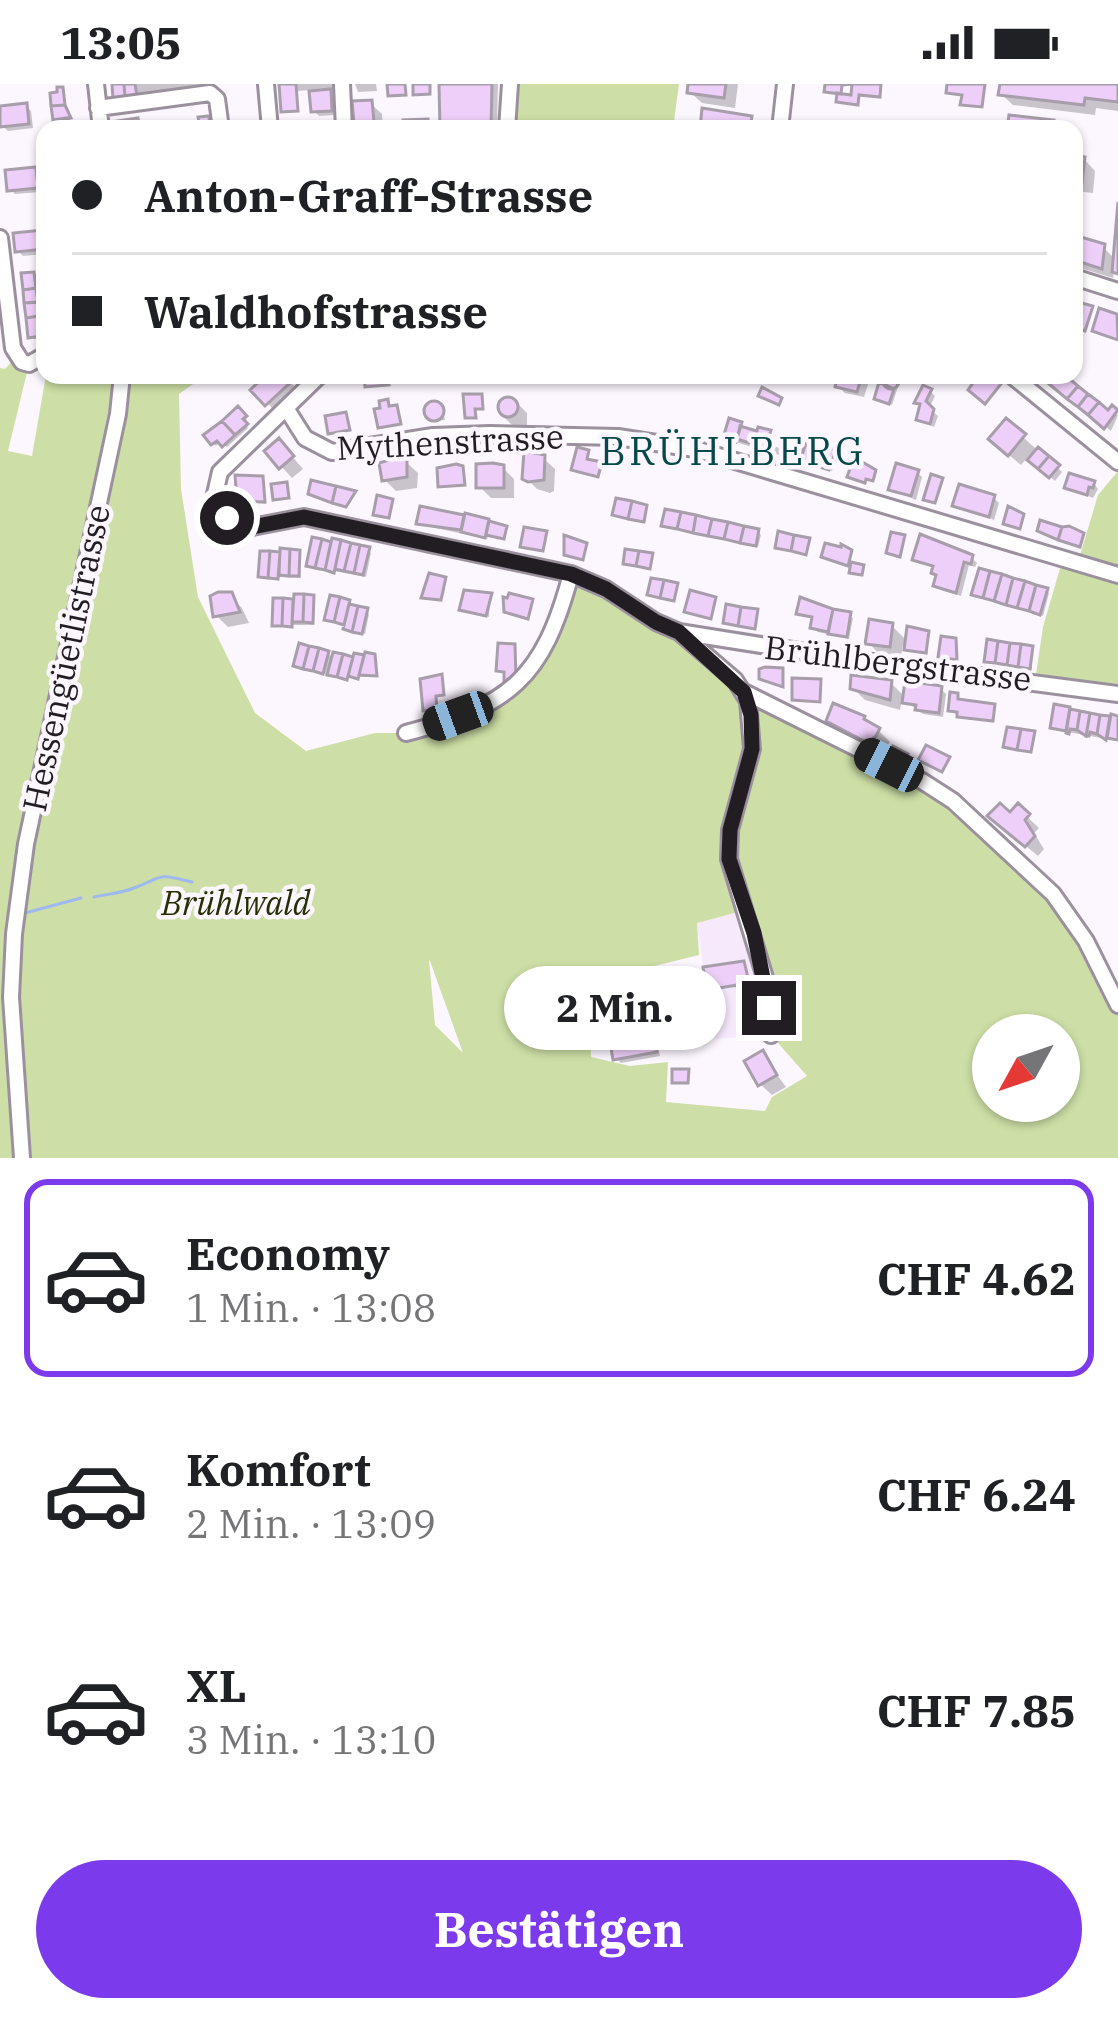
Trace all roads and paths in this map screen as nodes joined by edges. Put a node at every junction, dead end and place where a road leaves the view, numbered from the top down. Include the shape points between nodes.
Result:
1 (96, 84) edge
2 (266, 84) edge
3 (342, 84) edge
4 (511, 84) edge
5 (785, 84) edge
6 (98, 108) junction
7 (100, 120) edge
8 (219, 120) edge
9 (269, 120) edge
10 (344, 120) edge
11 (508, 120) edge
12 (781, 120) edge
13 (0, 238) edge
14 (1083, 280) edge
15 (1118, 291) edge
16 (36, 360) edge
17 (121, 384) edge
18 (310, 384) edge
19 (1022, 384) edge
20 (286, 407) junction
21 (1118, 462) edge
22 (571, 574) junction
23 (1118, 575) edge
24 (679, 632) junction
25 (744, 692) junction
26 (1118, 694) edge
27 (406, 733) dead end
28 (1118, 1005) edge
29 (771, 1035) dead end
30 (22, 1158) edge

1 - 6 street
2 - 9 street
3 - 10 street
4 - 11 street
5 - 12 street
6 - 7 street
6 - 8 street via 210,93
13 - 16 street via 14,348 22,362
14 - 15 street
17 - 30 street, Hessengüetlistrasse via 14,934
18 - 20 street
19 - 21 street
20 - 22 street via 216,480 217,502 236,524 304,517
20 - 23 street, Mythenstrasse via 305,438 332,452 490,434 618,437 695,449
22 - 24 street
22 - 27 street via 557,625 516,688
24 - 25 street
24 - 26 street, Brühlbergstrasse
25 - 28 street via 953,802 1053,894 1087,940
25 - 29 street via 752,749 729,859 766,980

